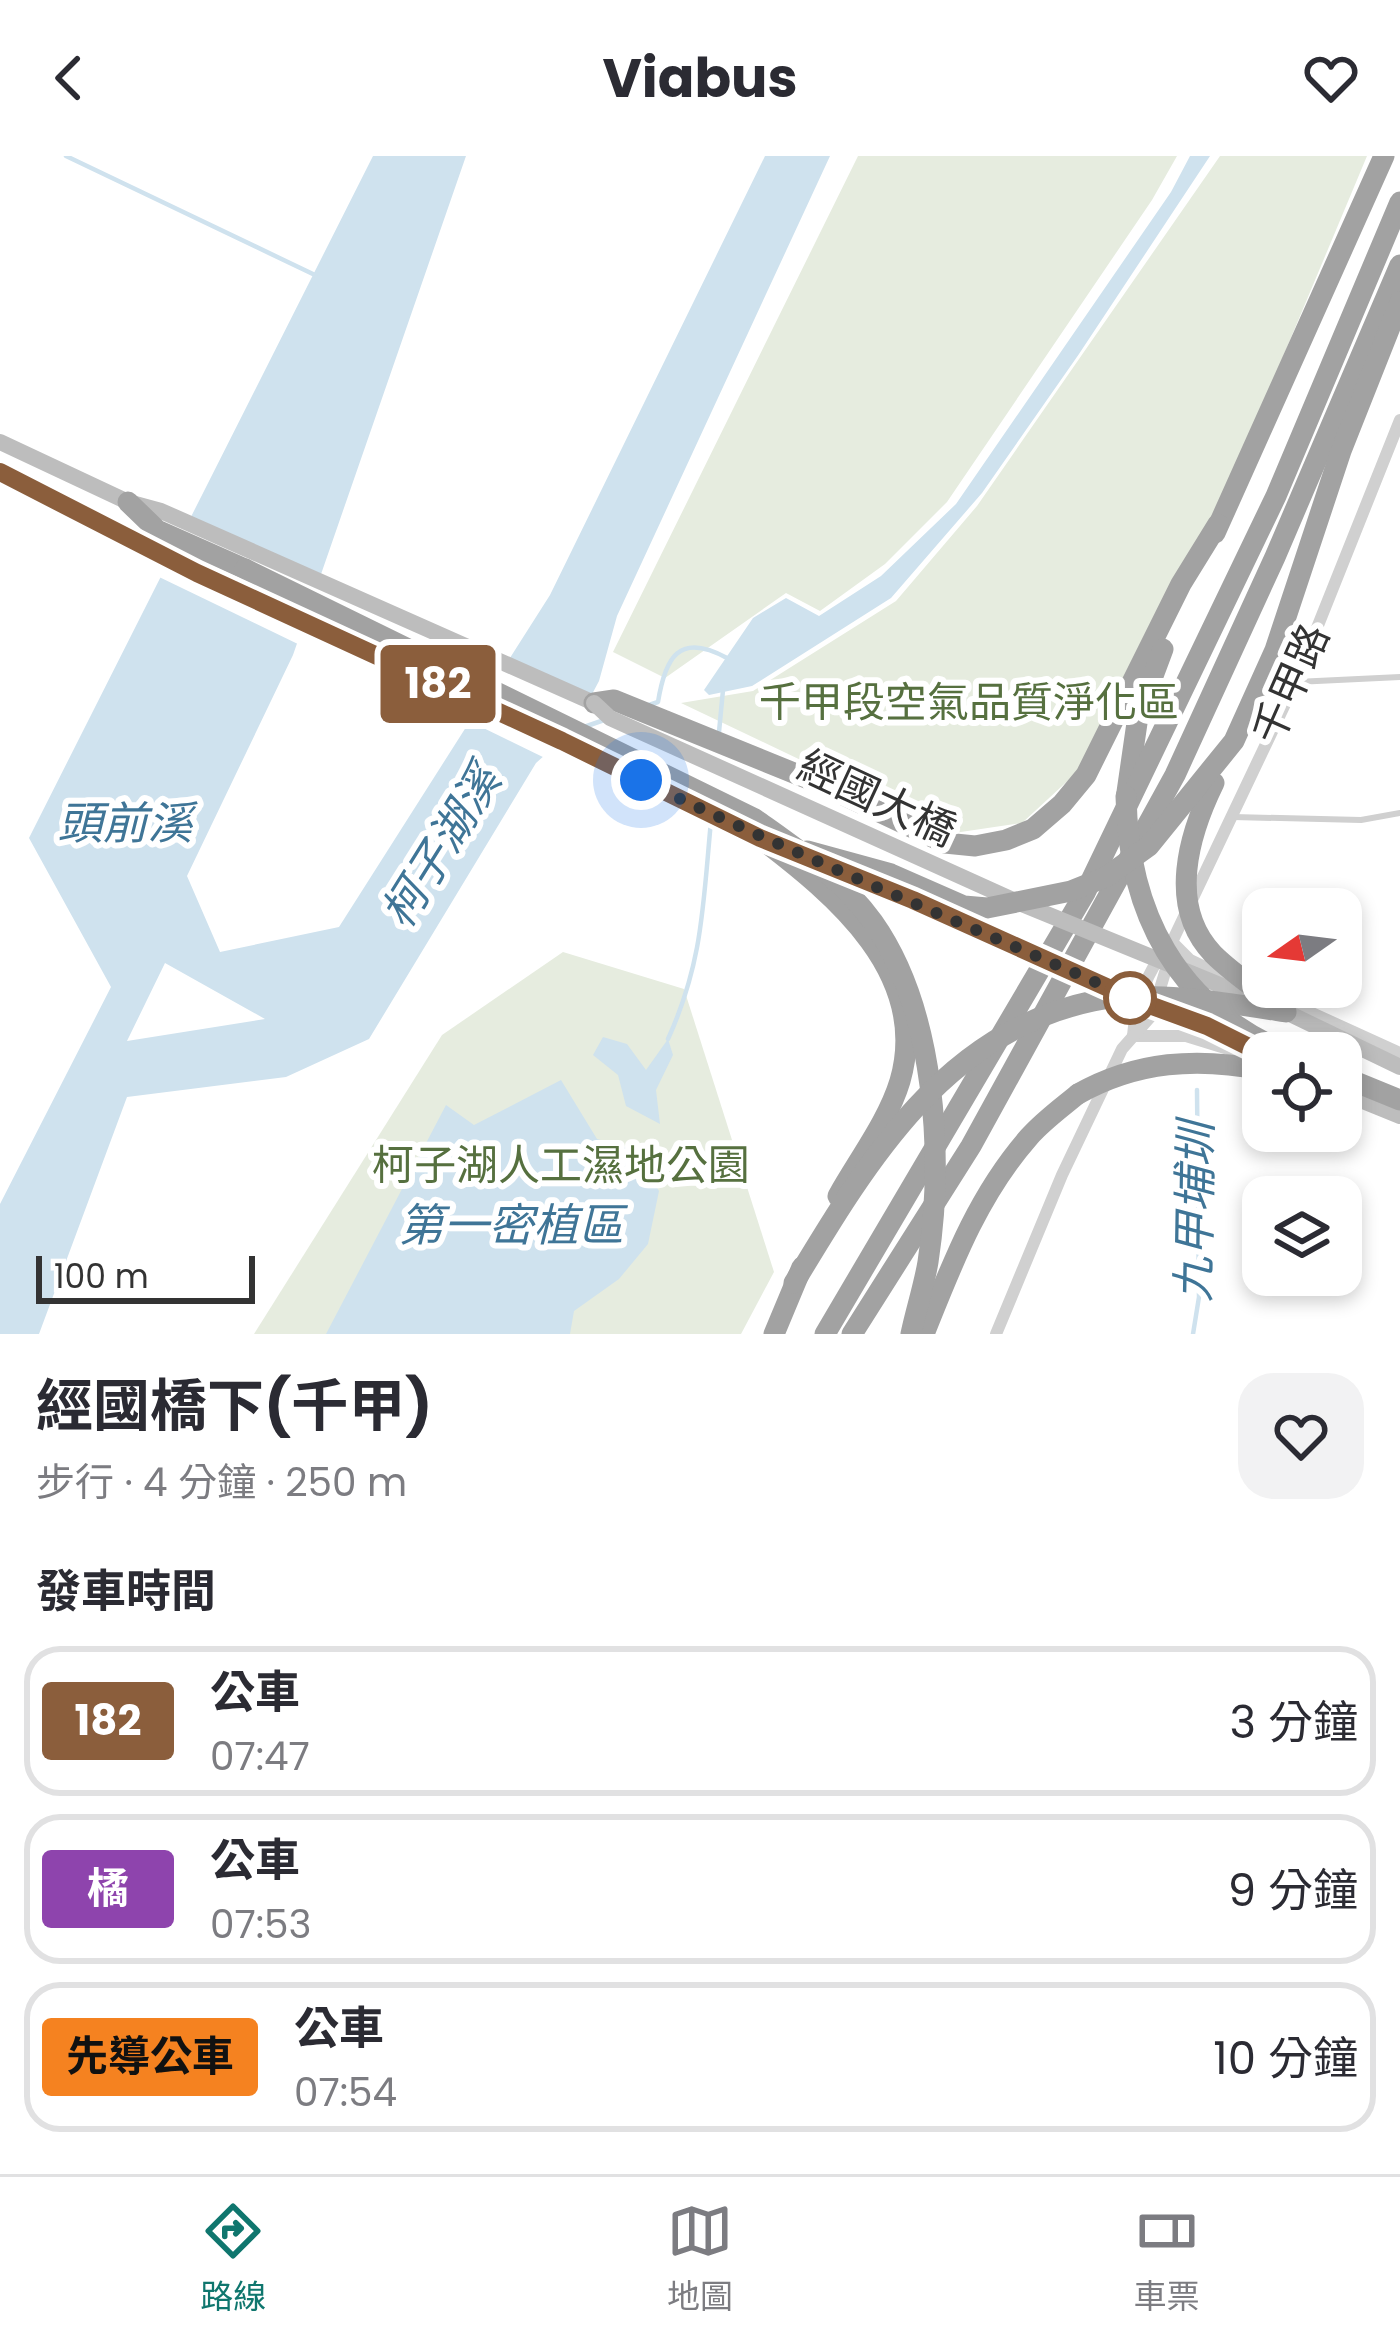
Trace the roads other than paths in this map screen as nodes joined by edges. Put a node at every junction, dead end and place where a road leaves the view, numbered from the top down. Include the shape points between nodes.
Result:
1 (1384, 156) edge
2 (1400, 202) edge
3 (1400, 265) edge
4 (1400, 302) edge
5 (1332, 397) junction
6 (1400, 421) edge
7 (0, 442) edge
8 (0, 472) edge
9 (128, 502) junction
10 (1218, 524) junction
11 (1400, 677) edge
12 (1295, 682) junction
13 (594, 703) junction
14 (1234, 741) junction
15 (1400, 813) edge
16 (1230, 817) junction
17 (760, 838) junction
18 (1022, 904) junction
19 (1172, 942) junction
20 (1238, 983) junction
21 (1133, 999) junction
22 (1286, 1012) junction
23 (1249, 1032) edge
24 (1132, 1036) junction
25 (1217, 1045) junction
26 (1242, 1045) edge
27 (1242, 1052) edge
28 (1400, 1053) edge
29 (1242, 1066) edge
30 (1400, 1067) edge
31 (1362, 1093) edge
32 (1400, 1108) edge
33 (794, 1283) junction
34 (773, 1334) edge
35 (825, 1334) edge
36 (852, 1334) edge
37 (910, 1334) edge
38 (924, 1334) edge
39 (996, 1334) edge

1 - 10 highway
2 - 5 highway
3 - 5 highway
4 - 14 highway, bridge
5 - 35 highway via 1085,893
5 - 36 highway via 1165,795 971,1146
6 - 12 street, 千甲路
7 - 9 main road, 經國大橋
8 - 17 main road, 經國大橋
9 - 13 main road, 經國大橋
9 - 37 highway, bridge via 158,530 755,819 820,866 873,922 909,989 935,1159 928,1262
10 - 13 highway via 1086,775 1034,829 1006,840 945,843 614,700
10 - 23 highway, bridge via 1138,716 1127,834 1132,873 1165,953 1197,992
11 - 12 lane
12 - 16 street, 千甲路
13 - 18 main road, 經國大橋, bridge via 610,718
14 - 18 highway, bridge via 1149,846 1106,877
14 - 22 highway, bridge via 1196,819 1186,886 1210,950
15 - 16 lane via 1361,820
16 - 19 street, 千甲路
17 - 18 highway, bridge via 891,874 964,906
17 - 21 main road, 經國大橋, bridge
17 - 33 highway, bridge via 854,921 899,991 905,1023 899,1085
18 - 22 main road, 經國大橋, bridge
19 - 20 street
19 - 24 street, 千甲路 via 1154,961
20 - 25 street via 1221,994
20 - 25 street via 1245,1002 1233,1034
20 - 28 street
21 - 22 highway, bridge
21 - 26 main road, 經國大橋, bridge
21 - 33 highway, bridge via 1034,1018 947,1072 861,1176
22 - 30 main road, 經國大橋, bridge
24 - 25 street
24 - 39 street, 千甲路
25 - 27 street
29 - 38 highway, bridge via 1177,1062 1078,1094 1031,1134 997,1179 965,1232
31 - 32 highway
33 - 34 highway

